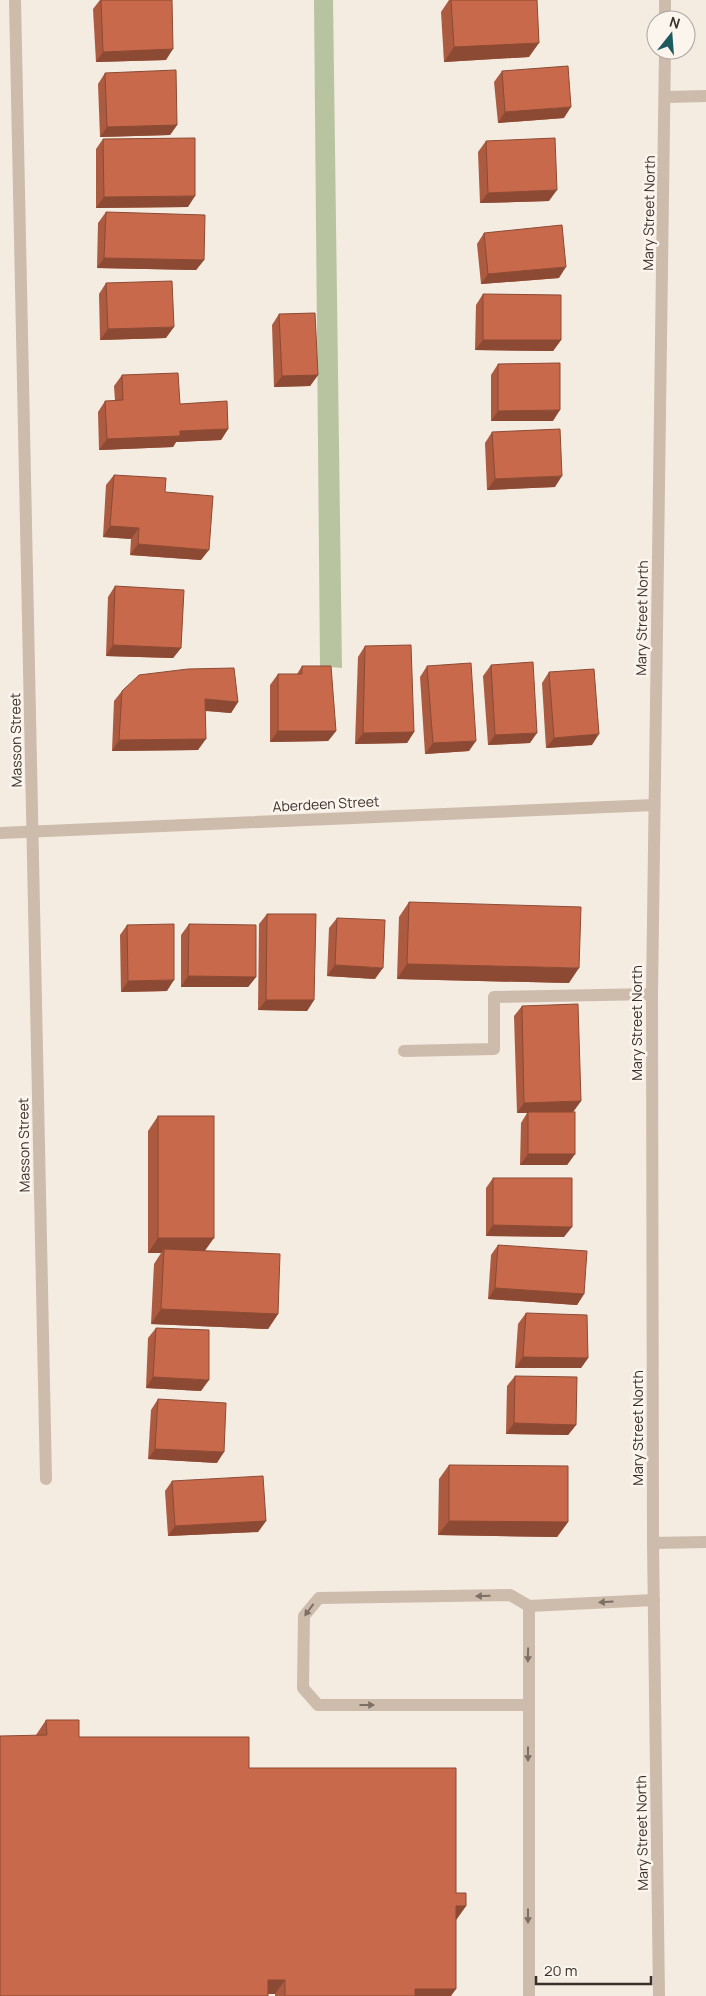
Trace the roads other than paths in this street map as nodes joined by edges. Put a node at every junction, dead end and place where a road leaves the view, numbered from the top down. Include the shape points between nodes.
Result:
1 (15, 0) edge
2 (666, 60) edge
3 (706, 96) edge
4 (666, 97) junction
5 (654, 805) junction
6 (33, 832) junction
7 (0, 833) edge
8 (652, 994) junction
9 (404, 1051) dead end
10 (46, 1479) dead end
11 (706, 1542) edge
12 (653, 1543) junction
13 (654, 1600) junction
14 (529, 1606) junction
15 (527, 1705) junction
16 (529, 1996) edge
17 (659, 1996) edge

1 - 6 street, Masson Street
2 - 4 street, Mary Street North
3 - 4 street
4 - 5 street, Mary Street North
5 - 6 street, Aberdeen Street
5 - 8 street, Mary Street North
6 - 7 street, Aberdeen Street
6 - 10 street, Masson Street
8 - 9 street via 494,998 494,1049
8 - 12 street, Mary Street North
11 - 12 street
12 - 13 street, Mary Street North
13 -> 14 street
13 - 17 street, Mary Street North
14 -> 15 street
14 -> 15 street via 510,1595 319,1598 304,1616 303,1688 318,1705
15 -> 16 street

